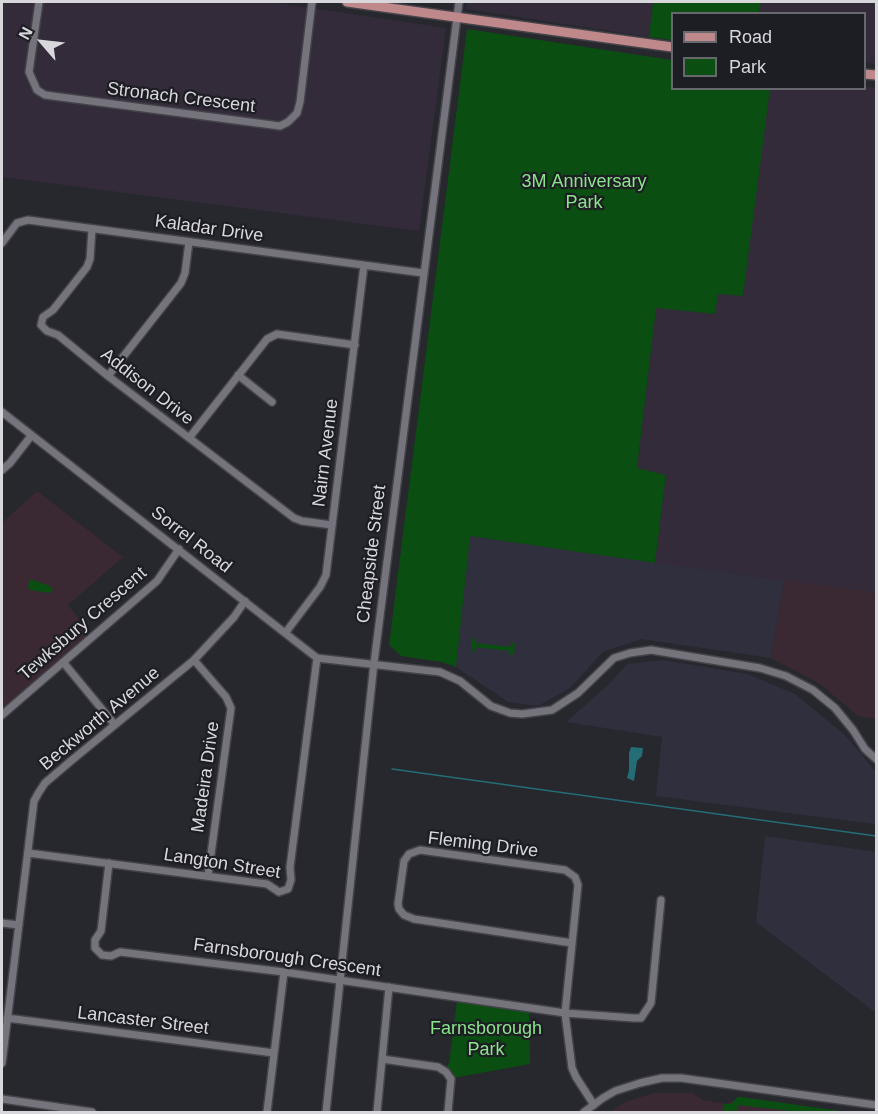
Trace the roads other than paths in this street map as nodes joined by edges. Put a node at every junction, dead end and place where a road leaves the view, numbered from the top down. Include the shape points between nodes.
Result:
1 (39, 2) edge
2 (312, 2) edge
3 (347, 2) edge
4 (459, 2) edge
5 (457, 17) junction
6 (671, 47) edge
7 (92, 229) junction
8 (189, 242) junction
9 (2, 243) edge
10 (364, 266) junction
11 (423, 273) junction
12 (355, 345) junction
13 (238, 375) junction
14 (108, 376) junction
15 (272, 402) dead end
16 (2, 412) edge
17 (31, 436) junction
18 (189, 438) junction
19 (2, 470) edge
20 (332, 525) junction
21 (178, 549) junction
22 (245, 601) junction
23 (286, 632) junction
24 (317, 658) junction
25 (194, 660) junction
26 (63, 662) junction
27 (374, 663) junction
28 (2, 715) edge
29 (115, 725) junction
30 (876, 759) edge
31 (28, 853) junction
32 (110, 863) junction
33 (208, 876) junction
34 (661, 900) dead end
35 (2, 922) edge
36 (19, 925) junction
37 (572, 943) junction
38 (284, 972) junction
39 (340, 981) junction
40 (389, 987) junction
41 (565, 1013) junction
42 (7, 1018) junction
43 (274, 1053) junction
44 (382, 1059) junction
45 (2, 1063) edge
46 (2, 1099) edge
47 (594, 1105) junction
48 (876, 1105) edge
49 (76, 1112) edge
50 (93, 1113) edge
51 (267, 1113) edge
52 (327, 1113) edge
53 (377, 1113) edge
54 (448, 1113) edge
55 (584, 1113) edge

1 - 2 street, Stronach Crescent via 29,72 37,90 45,95 280,126 297,113 300,102
3 - 5 main road
4 - 5 street, Cheapside Street
5 - 6 main road
5 - 11 street, Cheapside Street
7 - 8 street, Kaladar Drive
7 - 9 street, Kaladar Drive via 28,220 17,223
7 - 14 street, Addison Drive via 87,267 43,317 41,325
8 - 10 street, Kaladar Drive
8 - 14 street via 182,283
10 - 11 street, Kaladar Drive
10 - 12 street, Nairn Avenue
11 - 27 street, Cheapside Street
12 - 13 street via 277,334 267,339
12 - 20 street, Nairn Avenue
13 - 15 street
13 - 18 street
14 - 18 street, Addison Drive
16 - 17 street, Sorrel Road
17 - 19 street
17 - 21 street, Sorrel Road
18 - 20 street, Addison Drive via 294,518
20 - 23 street, Nairn Avenue via 326,574
21 - 22 street, Sorrel Road
21 - 26 street, Tewksbury Crescent via 157,581
22 - 23 street, Sorrel Road
22 - 25 street, Beckworth Avenue
23 - 24 street, Sorrel Road
24 - 27 street
24 - 33 street, Langton Street via 288,889 279,892 267,884
25 - 29 street, Beckworth Avenue
25 - 33 street, Madeira Drive via 231,708
26 - 28 street, Tewksbury Crescent
26 - 29 street
27 - 30 street via 440,672 460,681 491,706 522,714 552,710 578,693 614,658 630,652 651,650 760,668 813,690 835,708
27 - 39 street, Cheapside Street
29 - 31 street, Beckworth Avenue via 45,783 34,801
31 - 32 street, Langton Street
31 - 36 street, Beckworth Avenue
32 - 33 street, Langton Street
32 - 38 street, Farnsborough Crescent via 101,931 95,940 95,948 102,955 120,952
34 - 41 street, Farnsborough Crescent via 651,1003 646,1013 634,1018
35 - 36 street
36 - 42 street, Beckworth Avenue
37 - 37 street, Fleming Drive via 578,885 565,870 420,850 404,861 398,904 404,915
37 - 41 street, Fleming Drive
38 - 39 street, Farnsborough Crescent
38 - 43 street
39 - 40 street, Farnsborough Crescent
39 - 52 street, Cheapside Street
40 - 41 street, Farnsborough Crescent
40 - 44 street
41 - 47 street, Fleming Drive via 572,1068
42 - 43 street, Lancaster Street
42 - 45 street, Beckworth Avenue
43 - 51 street
44 - 53 street
44 - 54 street via 438,1067 446,1072 451,1079
46 - 49 street
47 - 48 street via 609,1095 662,1078
47 - 55 street
49 - 50 street

